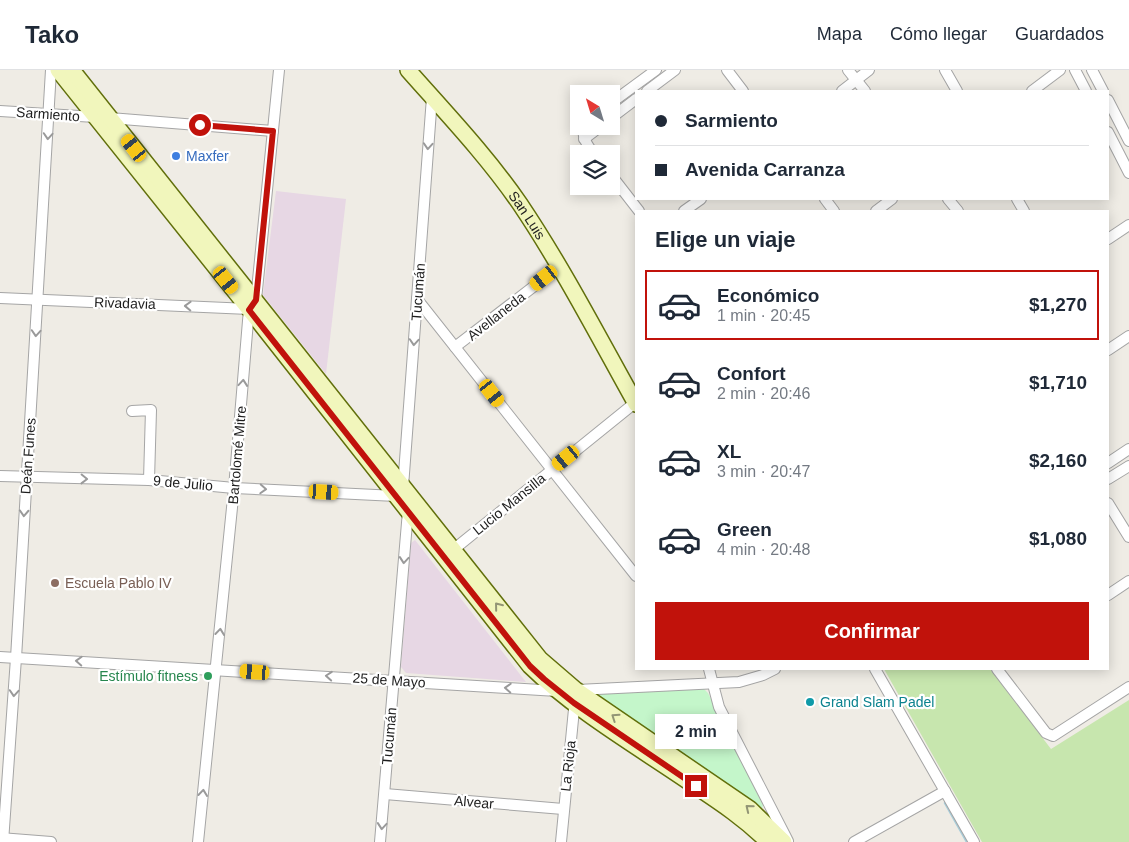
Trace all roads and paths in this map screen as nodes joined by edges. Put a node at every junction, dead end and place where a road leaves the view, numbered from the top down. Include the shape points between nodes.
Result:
1 (51, 70) edge
2 (58, 70) edge
3 (72, 70) edge
4 (279, 70) edge
5 (408, 70) edge
6 (656, 70) edge
7 (675, 70) edge
8 (727, 70) edge
9 (848, 70) edge
10 (869, 70) edge
11 (945, 70) edge
12 (1060, 70) edge
13 (1075, 70) edge
14 (1092, 70) edge
15 (856, 80) junction
16 (648, 90) edge
17 (742, 90) edge
18 (843, 90) edge
19 (864, 90) edge
20 (956, 90) edge
21 (1033, 90) edge
22 (1085, 90) edge
23 (1102, 90) edge
24 (620, 96) edge
25 (432, 97) junction
26 (635, 101) edge
27 (1109, 102) edge
28 (0, 110) edge
29 (620, 112) edge
30 (50, 114) junction
31 (103, 117) junction
32 (273, 131) junction
33 (1109, 134) edge
34 (583, 135) edge
35 (589, 135) edge
36 (584, 139) junction
37 (1129, 141) edge
38 (588, 145) edge
39 (1129, 173) edge
40 (620, 187) edge
41 (700, 200) edge
42 (891, 200) edge
43 (949, 200) edge
44 (638, 210) edge
45 (685, 210) edge
46 (877, 210) edge
47 (957, 210) edge
48 (1129, 225) edge
49 (1109, 238) edge
50 (559, 267) junction
51 (0, 298) edge
52 (417, 299) junction
53 (38, 300) junction
54 (252, 305) junction
55 (1129, 336) edge
56 (455, 347) junction
57 (1109, 349) edge
58 (635, 401) edge
59 (635, 404) edge
60 (132, 411) dead end
61 (1129, 449) edge
62 (1109, 462) edge
63 (1129, 466) edge
64 (552, 470) junction
65 (0, 476) edge
66 (26, 478) junction
67 (1109, 479) edge
68 (149, 480) junction
69 (234, 488) junction
70 (399, 492) junction
71 (1109, 505) edge
72 (408, 511) junction
73 (1129, 537) edge
74 (453, 550) junction
75 (635, 575) edge
76 (1129, 581) edge
77 (1109, 594) edge
78 (0, 657) edge
79 (16, 658) junction
80 (216, 669) junction
81 (709, 670) edge
82 (773, 670) edge
83 (877, 670) edge
84 (997, 670) edge
85 (394, 681) junction
86 (714, 683) junction
87 (1129, 687) edge
88 (557, 690) junction
89 (575, 697) junction
90 (945, 791) junction
91 (384, 794) junction
92 (564, 809) junction
93 (2, 839) edge
94 (51, 842) edge
95 (198, 842) edge
96 (380, 842) edge
97 (561, 842) edge
98 (768, 842) edge
99 (784, 842) edge
100 (789, 842) edge
101 (854, 842) edge
102 (974, 842) edge

1 - 30 street, Deán Funes
2 - 31 main road
3 - 31 main road
4 - 32 street, Bartolomé Mitre
5 - 25 main road, San Luis
6 - 24 street
7 - 16 street
8 - 17 street
9 - 15 street
10 - 15 street
11 - 20 street
12 - 21 street
13 - 22 street
14 - 23 street
15 - 18 street
15 - 19 street
25 - 50 main road, San Luis via 498,174
25 -> 52 street, Tucumán
26 - 29 street
27 - 37 street
28 - 30 street, Sarmiento
30 - 31 street, Sarmiento
30 -> 53 street, Deán Funes
31 - 32 street, Sarmiento
31 - 54 main road
32 - 54 street, Bartolomé Mitre
33 - 39 street
34 - 36 street
35 - 36 street
36 - 38 street
40 - 44 street
41 - 45 street
42 - 46 street
43 - 47 street
48 - 49 street
50 - 56 street, Avellaneda
50 - 58 main road, San Luis
51 - 53 street, Rivadavia
52 - 56 street
52 -> 70 street, Tucumán
54 -> 53 street, Rivadavia
53 -> 66 street, Deán Funes
69 -> 54 street, Bartolomé Mitre
54 - 70 main road
55 - 57 street
56 - 64 street
59 - 64 street, Lucio Mansilla
60 - 68 street via 151,410
61 - 62 street
63 - 67 street
64 - 74 street, Lucio Mansilla
64 - 75 street
65 - 66 street, 9 de Julio
66 -> 68 street, 9 de Julio
66 -> 79 street, Deán Funes
68 - 69 street, 9 de Julio
69 -> 70 street, 9 de Julio
80 -> 69 street, Bartolomé Mitre
70 - 72 main road
70 - 74 main road
71 - 73 street
72 -> 85 street, Tucumán
72 - 88 main road via 530,666
89 -> 74 main road via 540,659
76 - 77 street
78 - 79 street, 25 de Mayo
80 -> 79 street, 25 de Mayo
79 -> 93 street, Deán Funes
85 -> 80 street, 25 de Mayo
95 -> 80 street, Bartolomé Mitre
81 - 86 street
82 - 86 street via 739,682
83 - 90 street
84 - 87 street via 1046,733 1053,736
88 -> 85 street, 25 de Mayo
85 - 91 street, Tucumán
86 - 89 street
86 - 100 street via 719,707
88 - 89 main road
89 - 92 street, La Rioja
89 - 98 main road via 744,820
99 -> 89 main road via 735,797
90 - 101 street
90 - 102 street
91 - 92 street, Alvear
91 -> 96 street, Tucumán
92 - 97 street, La Rioja
93 - 94 street

